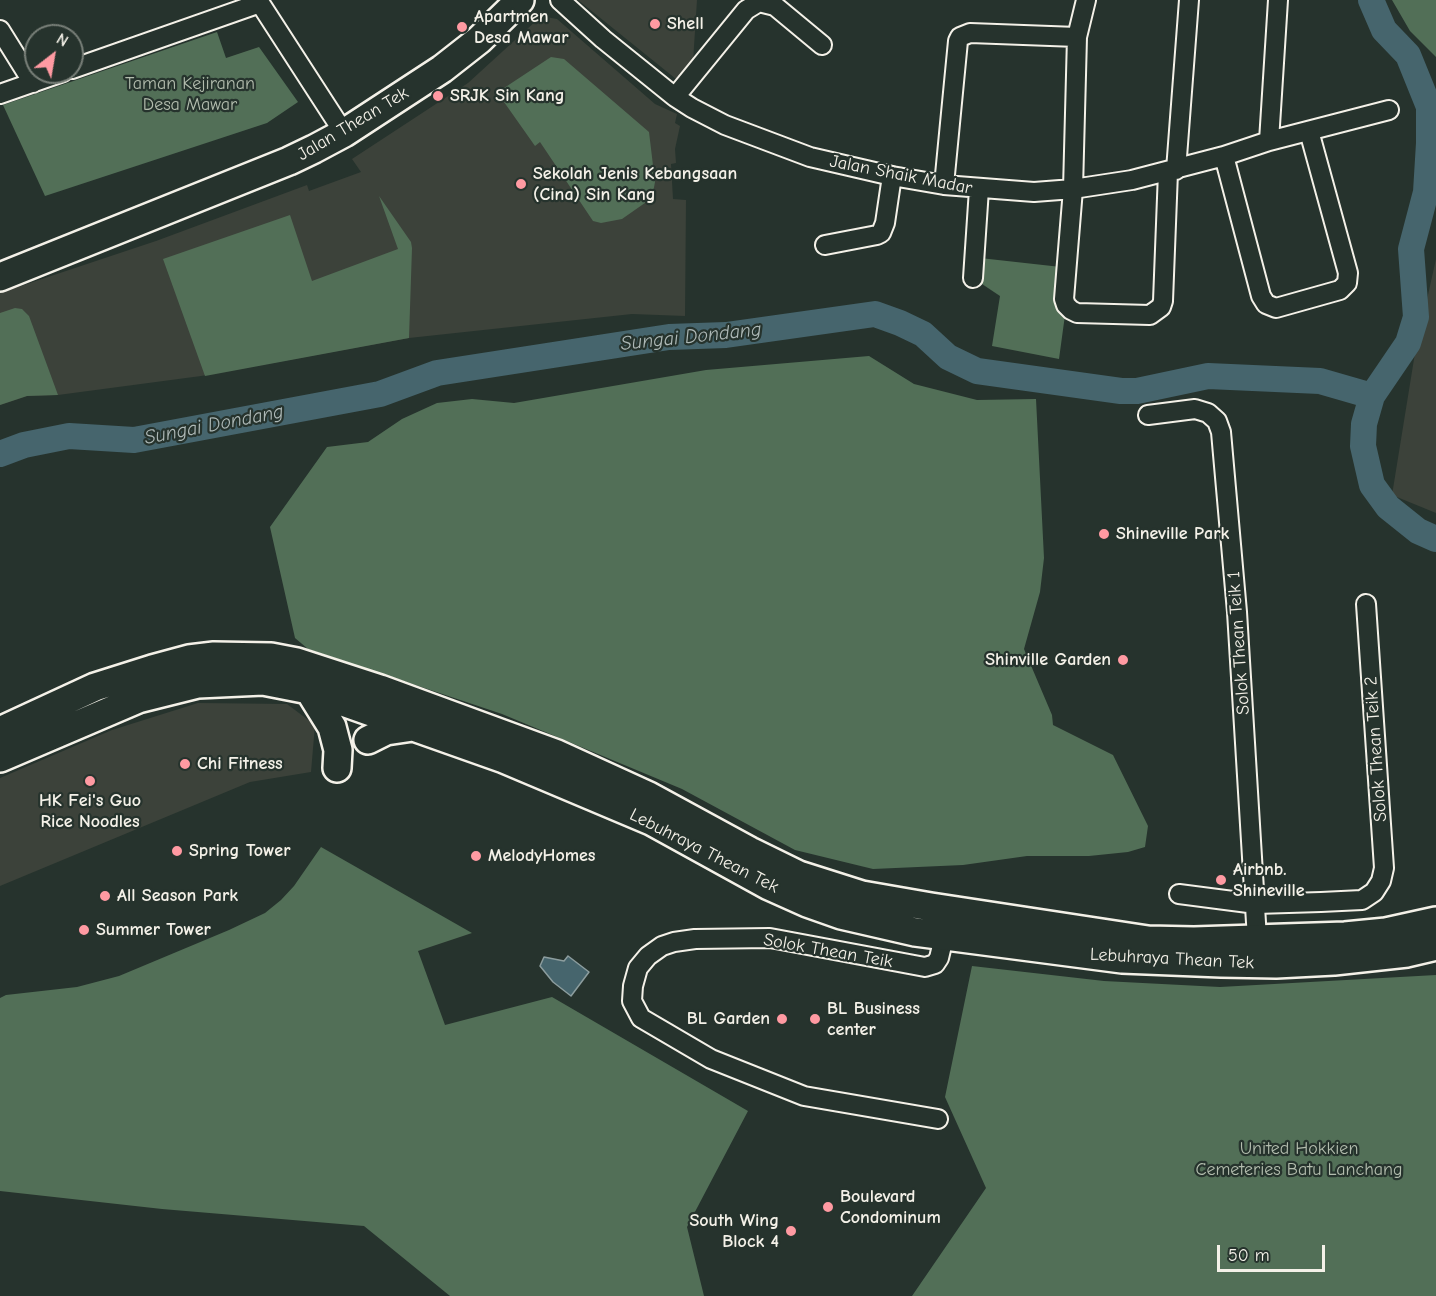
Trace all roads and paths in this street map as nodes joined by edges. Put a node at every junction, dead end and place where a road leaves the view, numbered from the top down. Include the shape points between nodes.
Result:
1 (520, 0) edge
2 (560, 0) edge
3 (1086, 0) edge
4 (1189, 0) edge
5 (1278, 0) edge
6 (259, 1) edge
7 (0, 30) edge
8 (1077, 37) junction
9 (822, 45) dead end
10 (84, 65) edge
11 (24, 69) edge
12 (30, 84) edge
13 (0, 94) edge
14 (675, 97) junction
15 (1389, 110) dead end
16 (1309, 131) junction
17 (344, 133) junction
18 (1269, 141) junction
19 (1224, 156) junction
20 (1172, 171) junction
21 (892, 176) junction
22 (944, 185) junction
23 (979, 189) junction
24 (1073, 189) junction
25 (97, 237) junction
26 (825, 245) dead end
27 (0, 266) edge
28 (0, 277) edge
29 (973, 278) dead end
30 (1148, 415) dead end
31 (1366, 604) dead end
32 (297, 662) junction
33 (309, 690) junction
34 (374, 710) junction
35 (473, 723) junction
36 (414, 727) junction
37 (0, 731) edge
38 (368, 740) dead end
39 (0, 758) edge
40 (337, 768) dead end
41 (1179, 894) dead end
42 (861, 895) junction
43 (1256, 904) junction
44 (1436, 921) edge
45 (1046, 925) junction
46 (944, 937) junction
47 (1257, 939) junction
48 (1436, 946) edge
49 (938, 1119) dead end

1 - 17 main road, Jalan Thean Tek via 460,56
2 - 14 street, Jalan Shaik Madar
3 - 8 street
4 - 20 street
5 - 18 street
6 - 10 street
6 - 17 street
7 - 11 street
8 - 22 street via 970,33 960,37
8 - 24 street
9 - 14 street via 775,6 759,2 746,10
12 - 13 street
14 - 21 street, Jalan Shaik Madar via 725,125 768,142 810,157
15 - 16 street, Jalan Shaik Madar
16 - 18 street, Jalan Shaik Madar
16 - 19 street via 1348,273 1347,283 1340,290 1276,308 1266,304
17 - 25 main road, Jalan Thean Tek via 289,161
18 - 19 street, Jalan Shaik Madar
19 - 20 street, Jalan Shaik Madar
20 - 24 street, Jalan Shaik Madar
20 - 24 street via 1162,301 1150,315 1077,313 1066,305
21 - 22 street, Jalan Shaik Madar
21 - 26 street via 881,233
22 - 23 street, Jalan Shaik Madar
23 - 24 street, Jalan Shaik Madar
23 - 29 street
25 - 27 main road, Jalan Thean Tek
25 - 28 main road, Jalan Thean Tek
30 - 43 street, Solok Thean Teik 1 via 1195,409 1208,413 1221,432
31 - 43 street, Solok Thean Teik 2 via 1384,868 1381,881 1362,900
32 - 34 main road via 321,680 367,697
32 - 35 main road, Lebuhraya Thean Tek
32 - 37 main road, Lebuhraya Thean Tek via 242,656 189,659 95,687
33 - 34 main road, Lebuhraya Thean Tek
33 - 39 main road, Lebuhraya Thean Tek via 263,681 198,684 138,699
33 - 40 main road via 332,728 338,750
34 - 35 main road via 391,704 447,722
34 - 36 main road, Lebuhraya Thean Tek
35 - 42 main road, Lebuhraya Thean Tek via 603,774 799,875
36 - 38 main road via 386,731
36 - 46 main road, Lebuhraya Thean Tek via 504,759 651,821 807,903 842,915
41 - 43 street
42 - 45 main road, Lebuhraya Thean Tek
42 - 46 main road via 930,919
43 - 47 street, Solok Thean Teik 1
44 - 47 main road, Lebuhraya Thean Tek via 1386,932
45 - 46 main road via 1026,928 960,923
45 - 47 main road, Lebuhraya Thean Tek via 1148,940
46 - 48 main road, Lebuhraya Thean Tek via 1122,959 1221,963 1334,961
46 - 49 street, Solok Thean Teik via 939,958 925,967 770,938 674,942 648,956 638,968 632,1001 641,1018 682,1044 780,1087 804,1096

